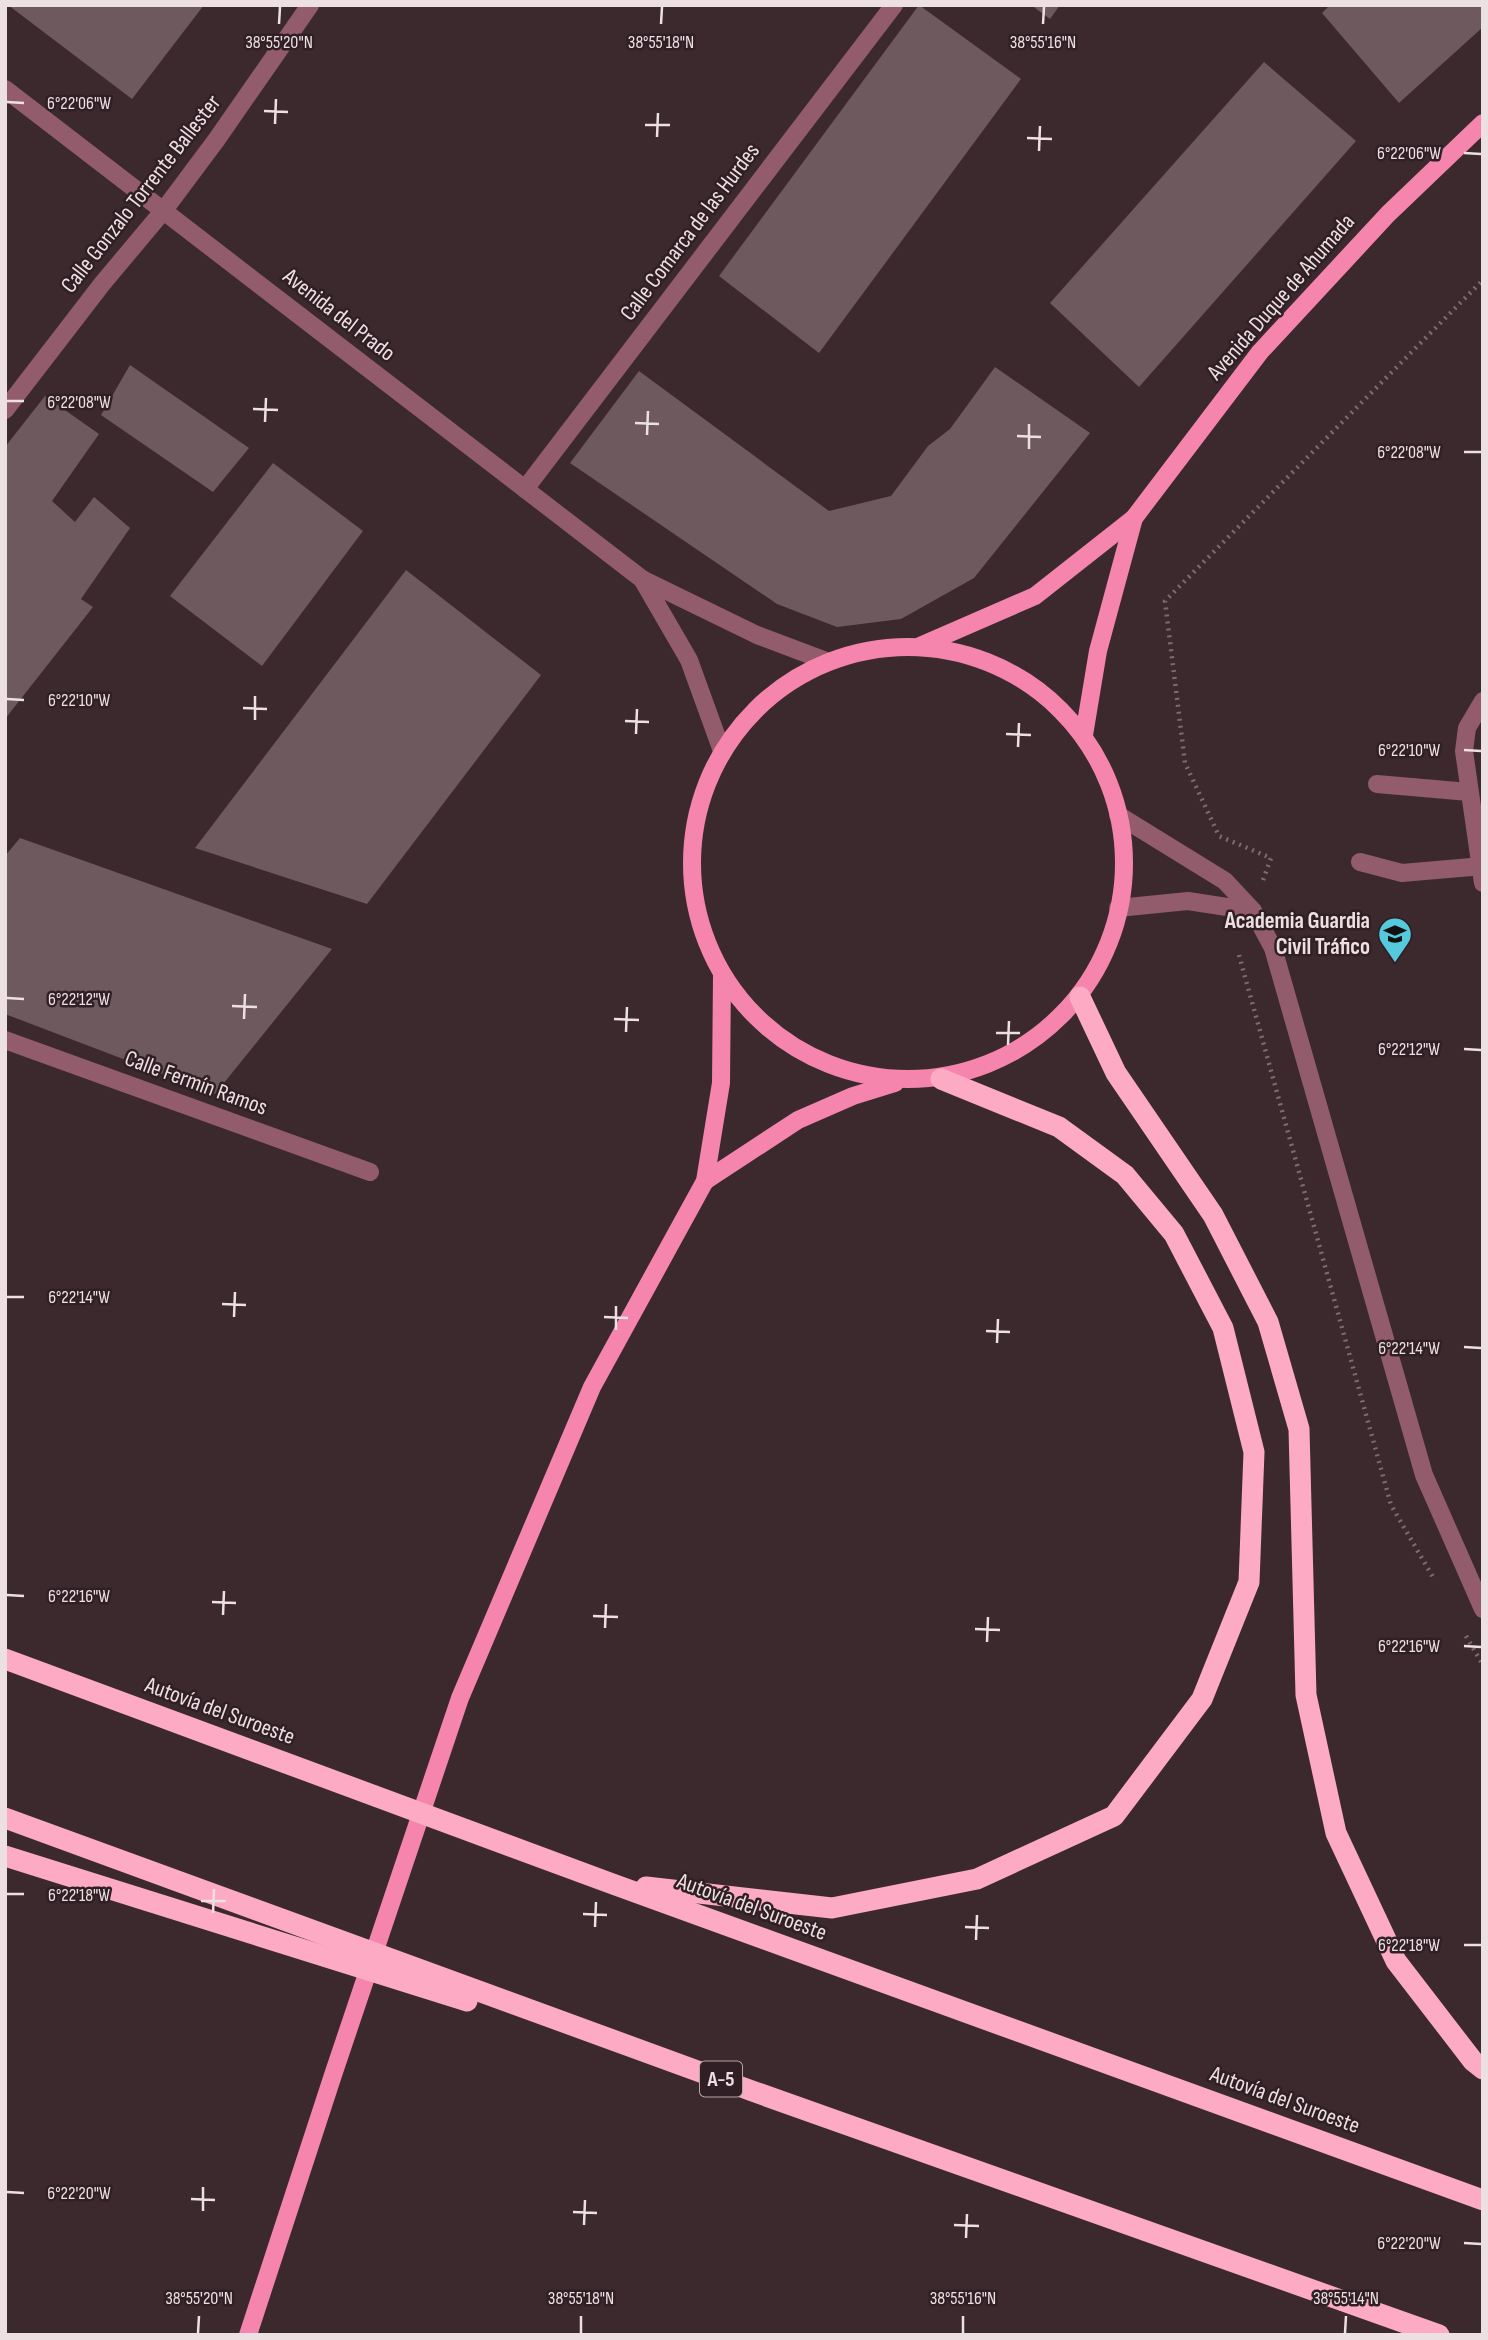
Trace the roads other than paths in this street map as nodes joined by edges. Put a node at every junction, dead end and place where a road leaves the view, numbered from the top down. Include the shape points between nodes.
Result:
1 (310, 5) edge
2 (894, 5) edge
3 (5, 89) edge
4 (1483, 123) edge
5 (164, 210) junction
6 (5, 410) edge
7 (525, 489) junction
8 (1133, 518) junction
9 (642, 579) junction
10 (920, 646) junction
11 (826, 661) junction
12 (1483, 701) edge
13 (1084, 735) junction
14 (722, 751) junction
15 (1377, 784) dead end
16 (1469, 792) junction
17 (1118, 815) junction
18 (1360, 862) dead end
19 (1482, 872) edge
20 (1118, 908) junction
21 (1253, 911) junction
22 (722, 976) junction
23 (1080, 997) junction
24 (5, 1040) edge
25 (941, 1079) junction
26 (895, 1083) junction
27 (370, 1172) dead end
28 (705, 1181) junction
29 (1483, 1609) edge
30 (5, 1659) edge
31 (5, 1818) edge
32 (5, 1856) edge
33 (610, 1883) junction
34 (1483, 2069) edge
35 (755, 2092) junction
36 (1483, 2200) edge
37 (248, 2335) edge
38 (1439, 2335) edge

1 - 5 street, Calle Gonzalo Torrente Ballester
2 - 7 street, Calle Comarca de las Hurdes
3 - 5 street, Avenida del Prado
4 - 8 main road, Avenida Duque de Ahumada via 1388,214 1260,352
5 - 6 street, Calle Gonzalo Torrente Ballester
5 - 7 street, Avenida del Prado
7 - 9 street, Avenida del Prado
8 - 10 main road, Avenida Duque de Ahumada via 1035,596
8 - 13 main road, Avenida Duque de Ahumada via 1098,651
9 - 11 street, Avenida del Prado via 757,635
9 - 14 street, Avenida del Prado via 689,660
10 - 11 main road via 872,648
10 - 13 main road via 983,659 1040,690
11 - 14 main road via 767,698
12 - 16 street via 1468,728 1464,751
13 - 17 main road via 1117,802
14 - 22 main road via 699,805 691,863 699,922
15 - 16 street
16 - 19 street
17 - 20 main road via 1125,876
17 - 21 street via 1225,881
18 - 19 street via 1402,873
20 - 21 street via 1188,901
20 - 23 main road via 1111,940
21 - 29 street via 1273,948 1424,1475
22 - 26 main road via 763,1026 817,1061
22 - 28 main road via 721,1083
23 - 25 main road via 1041,1036 993,1064
23 - 34 highway via 1116,1073 1213,1215 1268,1322 1299,1429 1306,1695 1336,1833 1396,1961
24 - 27 street, Calle Fermín Ramos
25 - 26 main road
25 - 33 highway via 1059,1127 1125,1175 1174,1234 1223,1328 1254,1452 1249,1581 1202,1699 1114,1816 977,1880 832,1908
26 - 28 main road via 798,1120
28 - 37 main road via 592,1387 460,1698
30 - 33 highway, Autovía del Suroeste
31 - 35 highway, A-5
32 - 35 highway
33 - 36 highway, Autovía del Suroeste
35 - 38 highway, A-5

